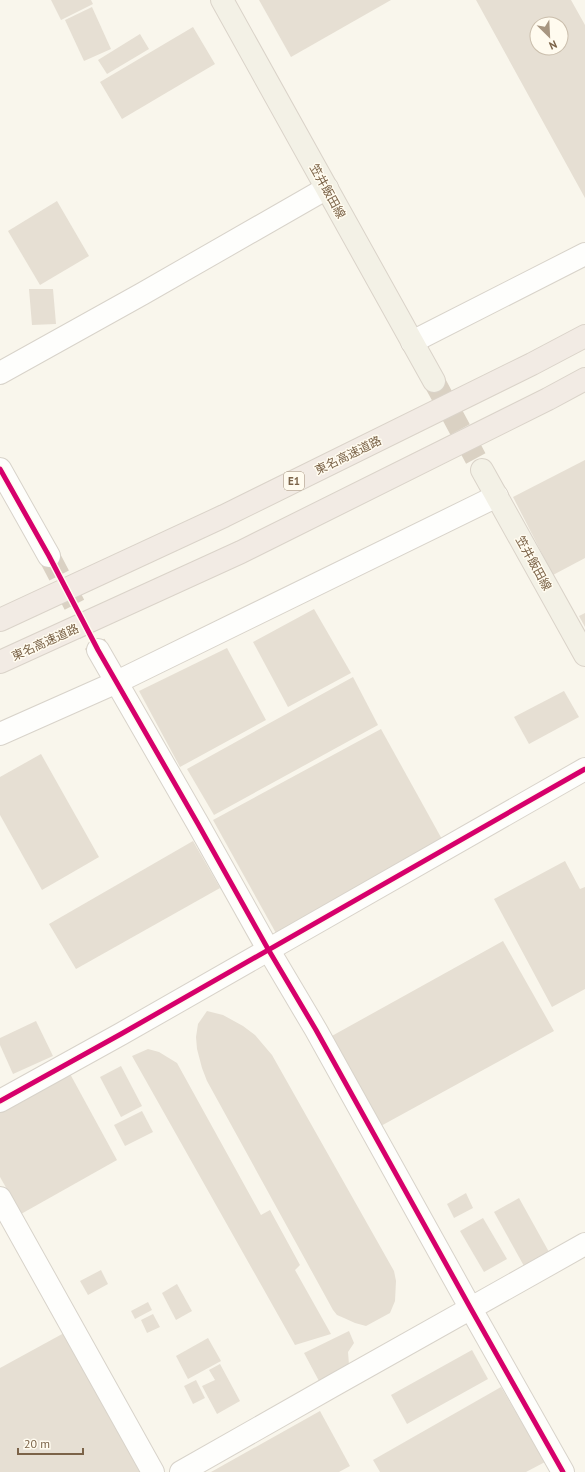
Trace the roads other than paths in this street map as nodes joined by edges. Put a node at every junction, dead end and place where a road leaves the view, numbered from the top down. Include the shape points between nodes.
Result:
1 (222, 0) edge
2 (326, 188) junction
3 (585, 254) edge
4 (585, 336) edge
5 (412, 342) junction
6 (0, 373) edge
7 (585, 379) edge
8 (434, 381) tunnel mouth
9 (0, 469) edge
10 (482, 470) tunnel mouth
11 (497, 496) junction
12 (49, 556) tunnel mouth
13 (0, 620) edge
14 (98, 650) tunnel mouth
15 (585, 655) edge
16 (0, 662) edge
17 (117, 682) junction
18 (0, 734) edge
19 (585, 769) edge
20 (268, 949) junction
21 (0, 1101) edge
22 (0, 1198) edge
23 (585, 1244) edge
24 (471, 1309) junction
25 (153, 1472) edge
26 (181, 1472) edge
27 (564, 1472) edge

1 - 2 main road, 笠井飯田線
2 - 5 main road, 笠井飯田線
2 - 6 street
3 - 5 street
4 - 13 highway, 東名高速道路 / E1 via 224,516
5 - 8 main road, 笠井飯田線
7 - 16 highway, 東名高速道路 via 241,552
9 - 12 street
10 - 11 main road, 笠井飯田線
11 - 15 main road, 笠井飯田線
11 - 17 street
14 - 17 street
17 - 18 street
17 - 20 street
19 - 20 street
20 - 21 street
20 - 24 street via 320,1037
22 - 25 street
23 - 24 street
24 - 26 street
24 - 27 street

